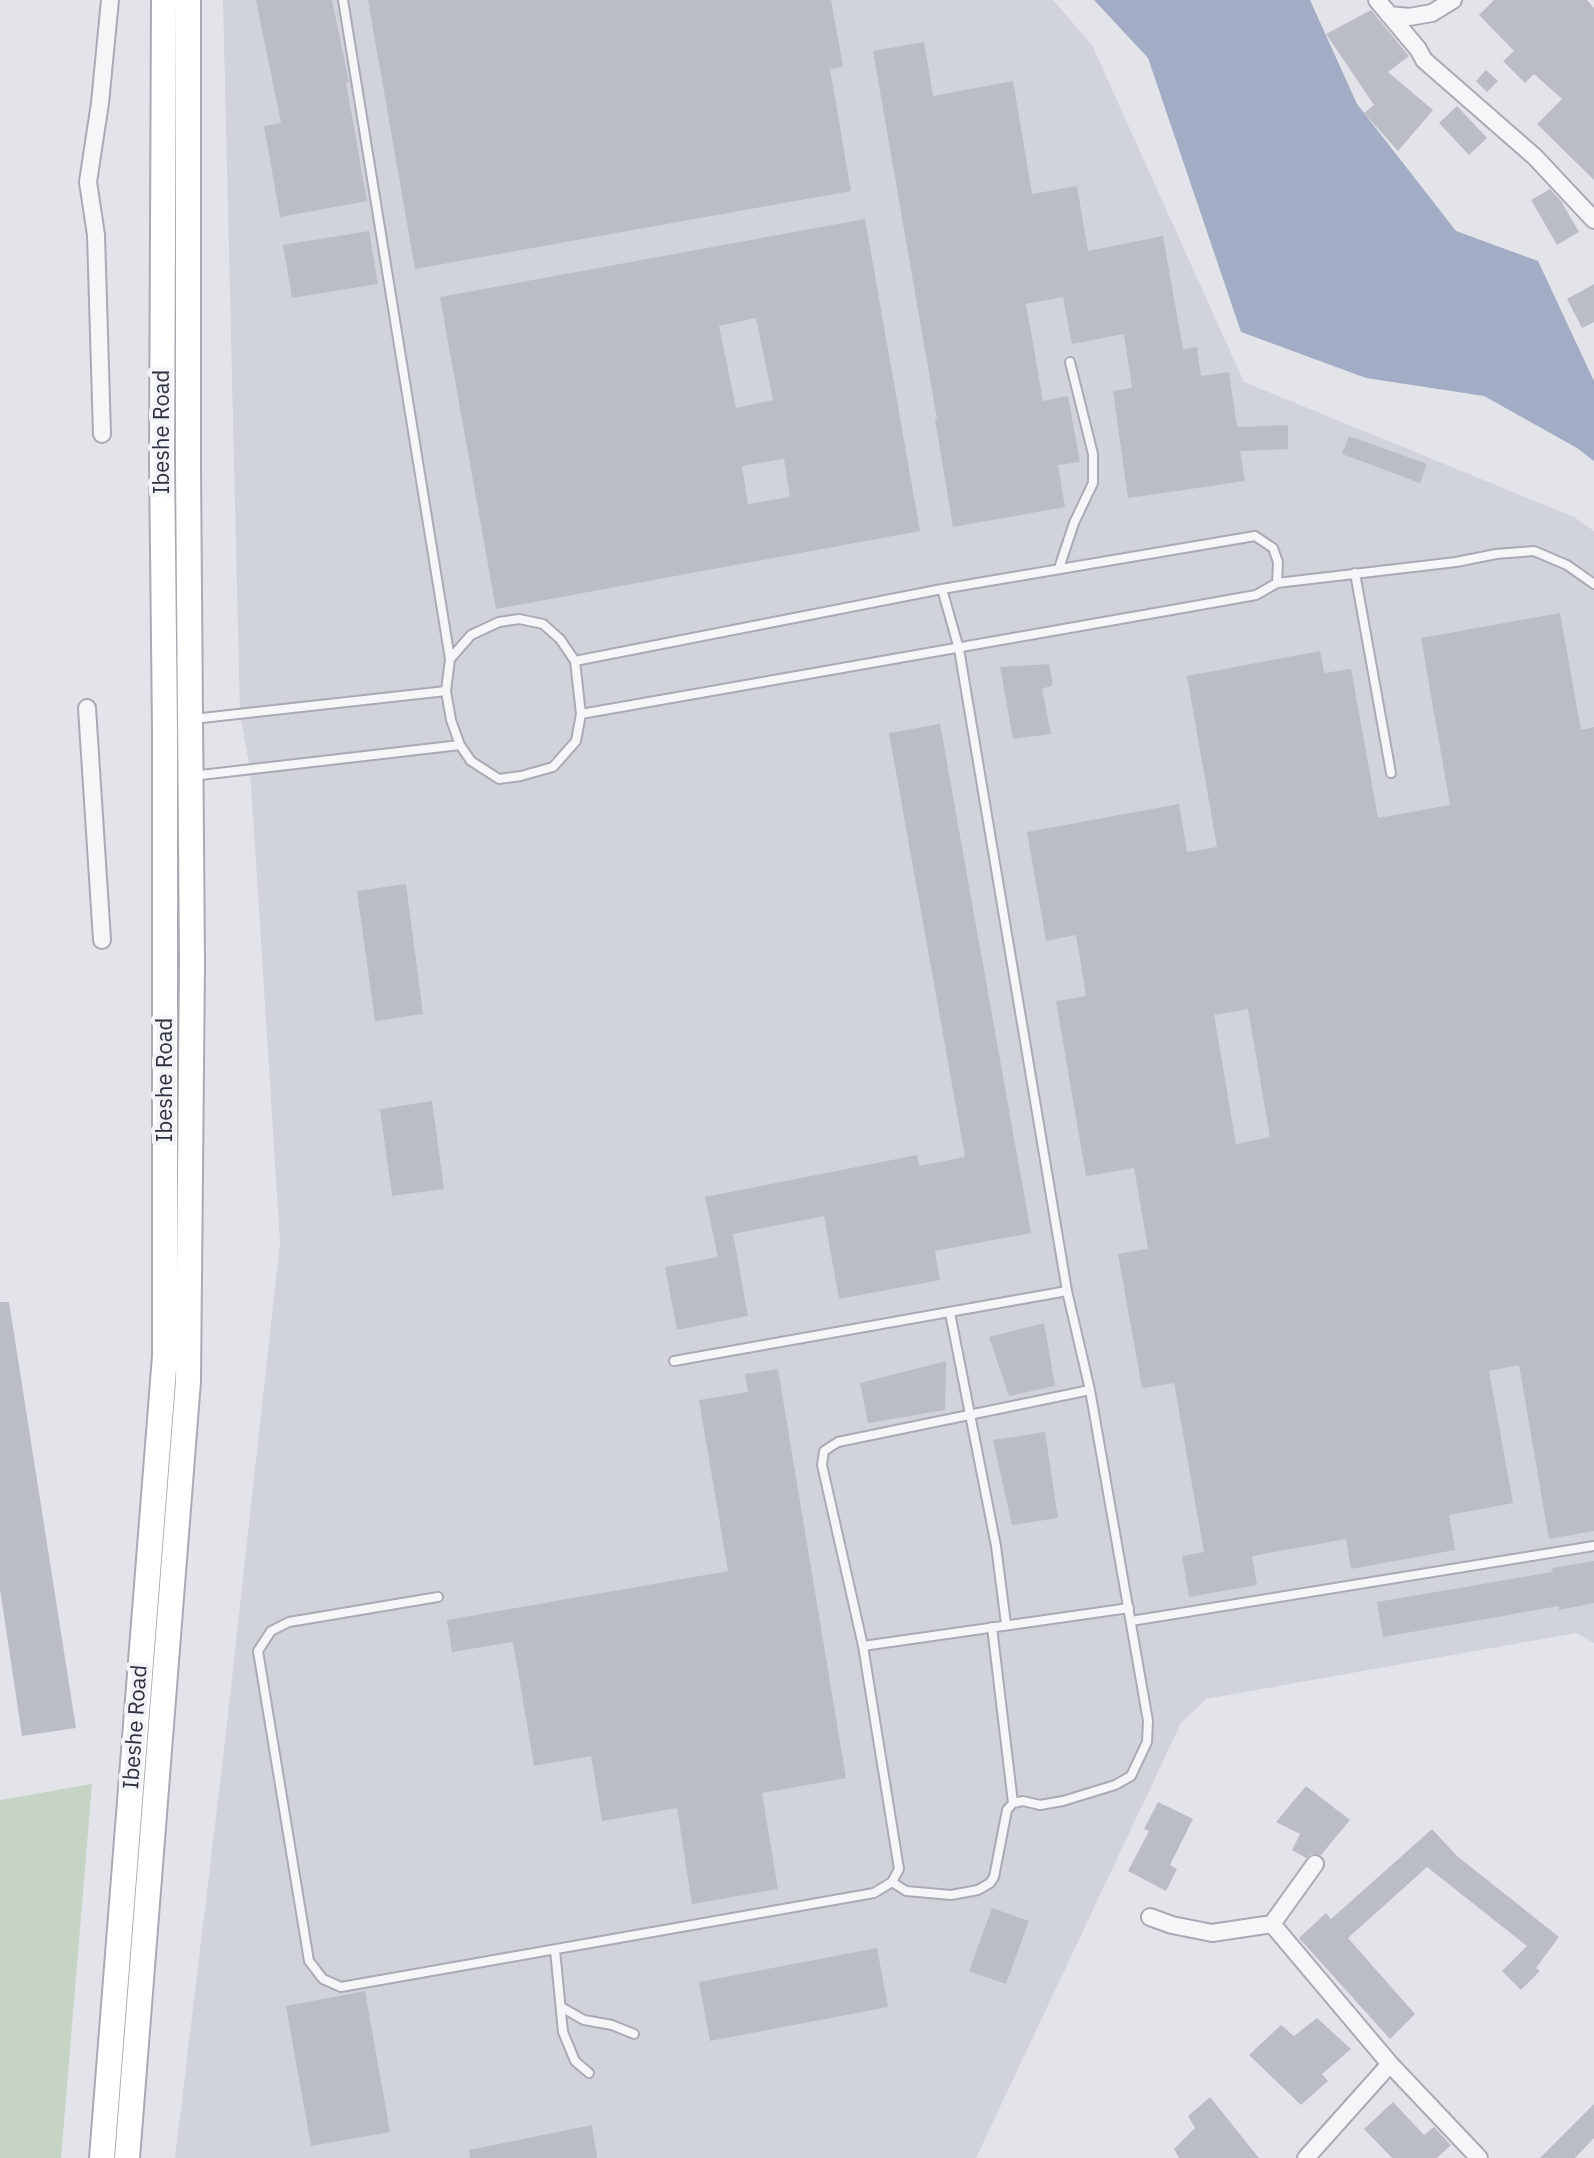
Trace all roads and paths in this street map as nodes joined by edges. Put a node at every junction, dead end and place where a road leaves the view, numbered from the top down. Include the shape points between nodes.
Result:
1 (110, 0) edge
2 (164, 0) edge
3 (188, 0) edge
4 (343, 0) edge
5 (1377, 0) edge
6 (1453, 0) edge
7 (1389, 15) junction
8 (1594, 220) edge
9 (1070, 362) dead end
10 (102, 434) dead end
11 (1059, 568) junction
12 (1355, 573) junction
13 (1277, 583) junction
14 (1594, 584) edge
15 (942, 589) junction
16 (959, 649) junction
17 (450, 659) junction
18 (575, 661) junction
19 (446, 691) junction
20 (87, 708) dead end
21 (581, 714) junction
22 (192, 719) junction
23 (460, 745) junction
24 (1391, 773) dead end
25 (192, 776) junction
26 (102, 940) dead end
27 (1067, 1291) junction
28 (950, 1313) junction
29 (674, 1361) dead end
30 (1090, 1390) junction
31 (969, 1415) junction
32 (1594, 1546) edge
33 (438, 1597) dead end
34 (1129, 1608) junction
35 (1131, 1621) junction
36 (1006, 1624) junction
37 (992, 1627) junction
38 (863, 1646) junction
39 (1013, 1803) junction
40 (1315, 1864) dead end
41 (892, 1882) junction
42 (1150, 1917) dead end
43 (1272, 1924) junction
44 (555, 1950) junction
45 (561, 2007) junction
46 (634, 2034) dead end
47 (1390, 2064) junction
48 (589, 2073) dead end
49 (102, 2158) edge
50 (127, 2158) edge
51 (1306, 2158) edge
52 (1479, 2158) edge

1 - 10 street via 88,182 96,235
2 - 49 main road, Ibeshe Road via 165,1356
3 - 22 main road, Ibeshe Road
4 - 17 lane
5 - 7 street
6 - 7 street via 1432,13
7 - 8 street via 1424,60 1535,157
9 - 11 lane via 1093,454 1093,483
11 - 13 lane via 1255,536 1273,548
11 - 15 lane
12 - 13 lane
12 - 14 lane via 1534,551
12 - 24 lane
13 - 16 lane via 1256,595
15 - 16 lane
15 - 18 lane
16 - 21 lane
16 - 27 lane
17 - 18 lane via 471,635 519,619 543,624
17 - 19 lane
18 - 21 lane
19 - 22 lane
19 - 23 lane
20 - 26 street
21 - 23 lane via 576,741 553,767 521,776 499,779 471,761
22 - 25 main road, Ibeshe Road
23 - 25 lane
25 - 50 main road, Ibeshe Road via 188,1381
27 - 28 lane
27 - 30 lane
28 - 29 lane
28 - 31 lane
30 - 31 lane
30 - 34 lane
31 - 36 lane
31 - 38 lane via 838,1442 824,1451 822,1465
32 - 35 lane
33 - 44 lane via 289,1622 271,1631 258,1651 309,1961 323,1979 341,1987
34 - 35 lane
34 - 36 lane
35 - 39 lane via 1148,1721 1147,1742 1131,1776 1063,1801
36 - 37 lane
37 - 38 lane
37 - 39 lane
38 - 41 lane via 899,1869
39 - 41 lane via 990,1883 951,1895 906,1891
40 - 43 street
41 - 44 lane via 874,1893
42 - 43 street via 1212,1933
43 - 47 street
44 - 45 lane
45 - 46 lane via 584,2020
45 - 48 lane via 563,2032 575,2061
47 - 51 street
47 - 52 street

